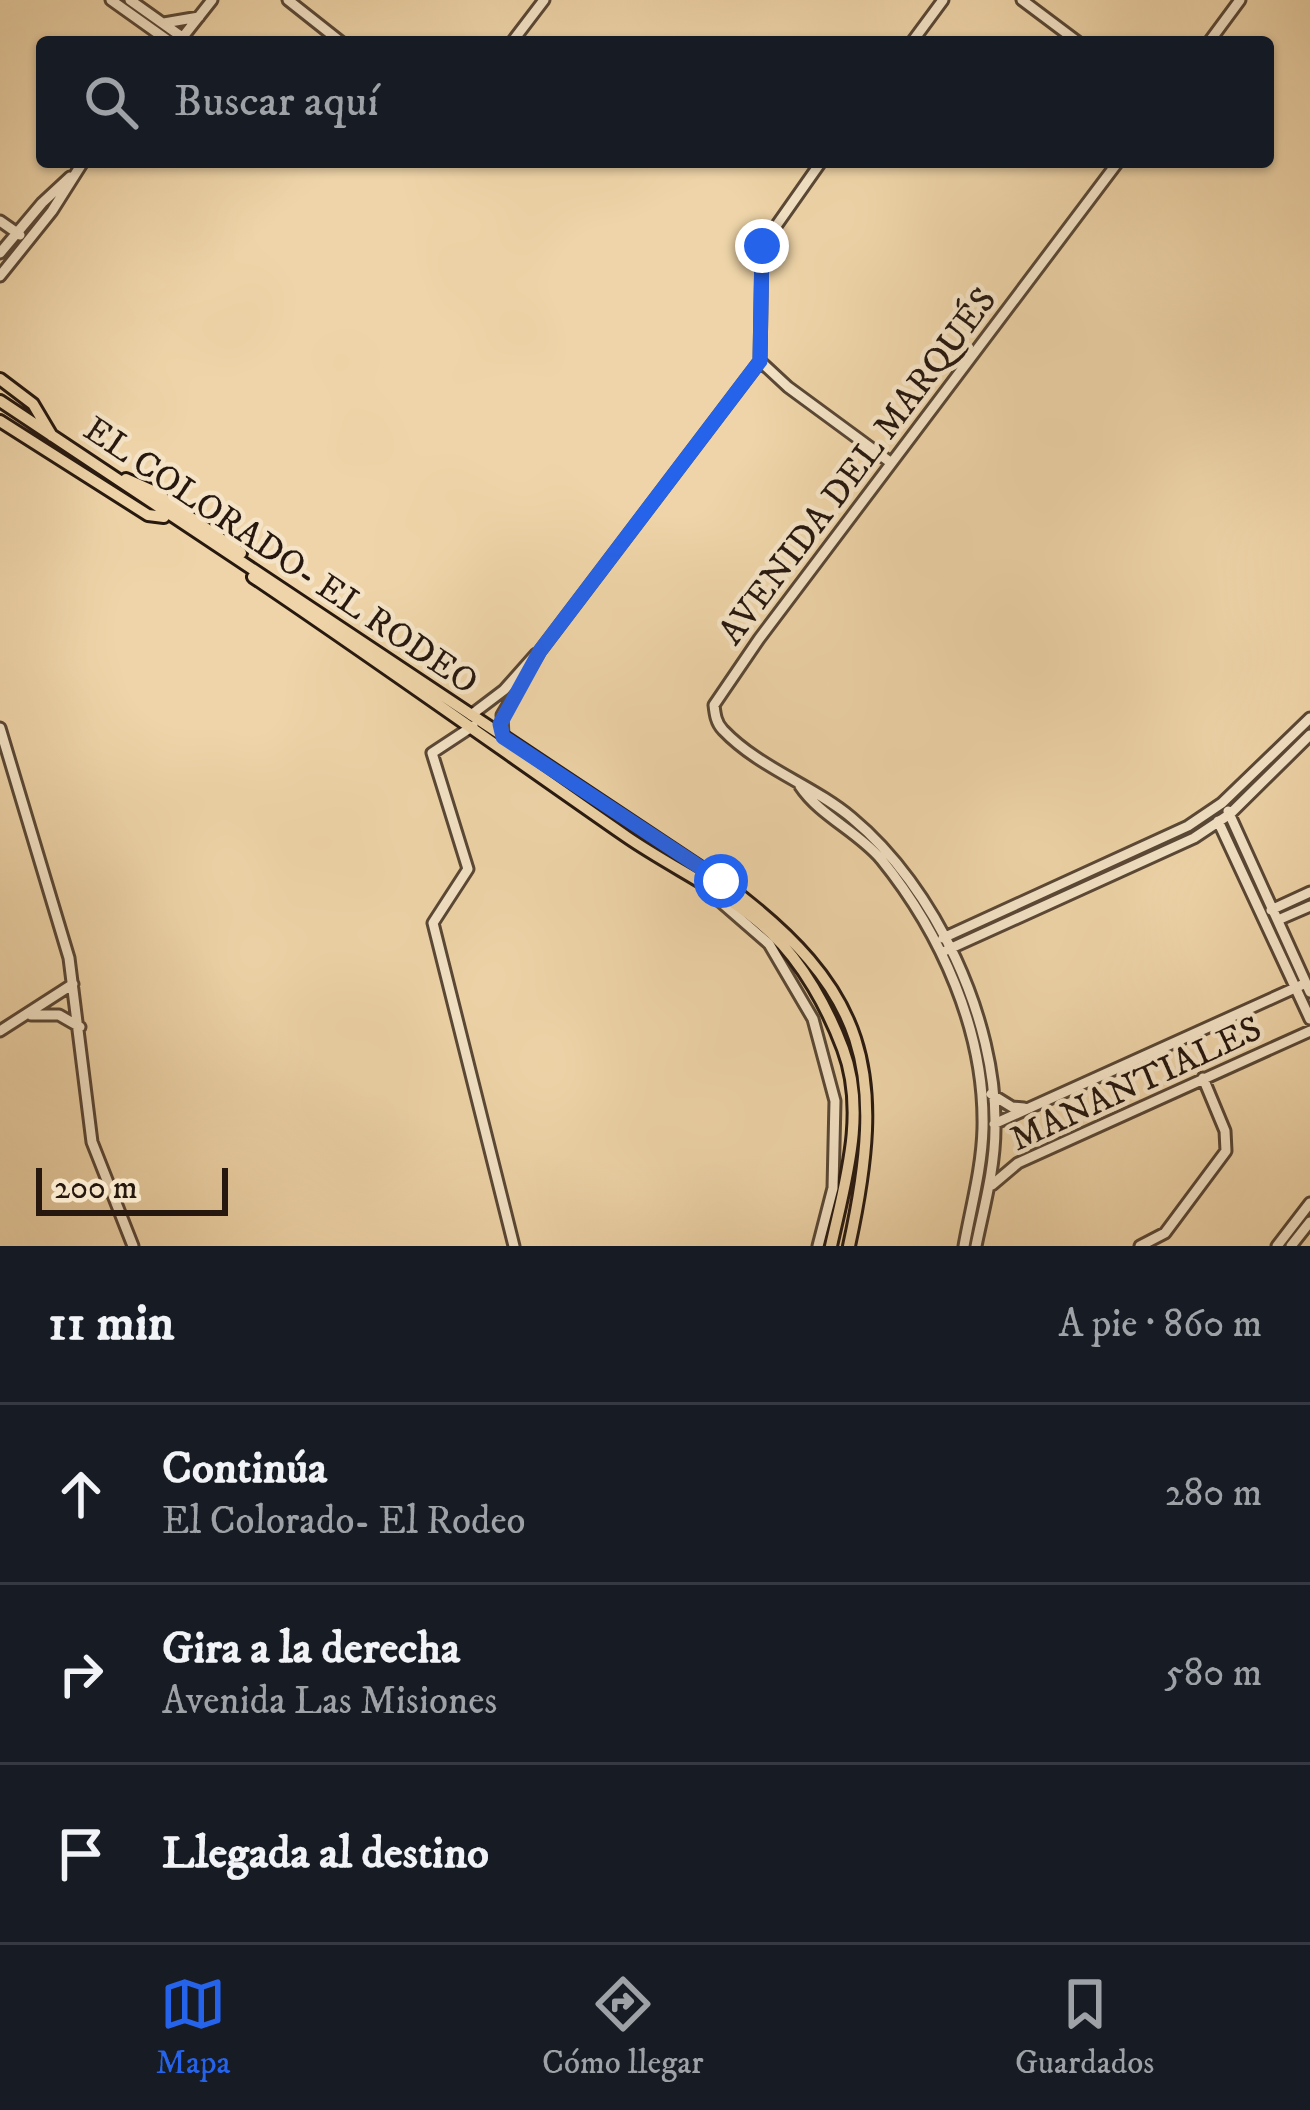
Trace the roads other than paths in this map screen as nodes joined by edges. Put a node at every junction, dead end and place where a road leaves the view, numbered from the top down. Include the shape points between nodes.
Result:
1 (111, 0) edge
2 (130, 0) edge
3 (212, 0) edge
4 (288, 0) edge
5 (544, 0) edge
6 (943, 0) edge
7 (1022, 0) edge
8 (1240, 0) edge
9 (199, 17) junction
10 (164, 23) junction
11 (149, 27) junction
12 (154, 36) edge
13 (168, 36) edge
14 (174, 36) edge
15 (181, 36) edge
16 (333, 36) edge
17 (517, 36) edge
18 (916, 36) edge
19 (1070, 36) edge
20 (1213, 36) edge
21 (79, 168) edge
22 (817, 168) edge
23 (1113, 168) edge
24 (75, 174) junction
25 (0, 221) edge
26 (16, 232) junction
27 (28, 242) junction
28 (0, 254) edge
29 (0, 276) edge
30 (760, 361) junction
31 (0, 379) edge
32 (0, 405) edge
33 (0, 421) edge
34 (54, 438) junction
35 (890, 462) junction
36 (164, 517) junction
37 (540, 651) junction
38 (1310, 718) edge
39 (472, 721) junction
40 (0, 728) edge
41 (1310, 735) edge
42 (503, 737) junction
43 (1294, 742) junction
44 (1265, 770) junction
45 (800, 786) junction
46 (1222, 802) junction
47 (1229, 814) junction
48 (1215, 816) junction
49 (1164, 838) junction
50 (1170, 849) junction
51 (901, 877) junction
52 (703, 884) junction
53 (1310, 892) edge
54 (1310, 906) edge
55 (1270, 917) junction
56 (944, 944) junction
57 (74, 984) junction
58 (1304, 987) edge
59 (25, 1015) junction
60 (1310, 1019) edge
61 (80, 1027) junction
62 (0, 1031) edge
63 (1310, 1031) edge
64 (1203, 1078) junction
65 (986, 1095) junction
66 (1030, 1108) junction
67 (996, 1124) junction
68 (983, 1125) junction
69 (976, 1188) junction
70 (988, 1189) junction
71 (1310, 1202) edge
72 (1310, 1222) edge
73 (974, 1227) junction
74 (1290, 1241) edge
75 (133, 1246) edge
76 (514, 1246) edge
77 (818, 1246) edge
78 (831, 1246) edge
79 (849, 1246) edge
80 (964, 1246) edge
81 (976, 1246) edge
82 (1140, 1246) edge
83 (1277, 1246) edge

1 - 11 street
2 - 10 street
3 - 9 street
4 - 16 street
5 - 17 street
6 - 18 street
7 - 19 street
8 - 20 street
9 - 10 street
9 - 15 street
10 - 14 street
11 - 12 street
11 - 13 street
21 - 24 street
22 - 30 street via 762,246
23 - 35 street, AVENIDA DEL MARQUÉS
24 - 26 street
24 - 27 street
25 - 26 street
26 - 27 street
26 - 28 street
27 - 29 street
30 - 35 street
30 - 37 street
31 - 34 main road via 33,404
32 - 34 main road, EL COLORADO- EL RODEO
32 - 36 main road, EL COLORADO- EL RODEO
33 - 36 main road via 148,515
34 - 39 main road, EL COLORADO- EL RODEO via 213,531
35 - 45 street, AVENIDA DEL MARQUÉS via 714,705 722,730
36 - 39 main road, EL COLORADO- EL RODEO
37 - 39 street
37 - 42 street via 502,715
38 - 43 street
39 - 42 main road, EL COLORADO- EL RODEO
39 - 52 main road, EL COLORADO- EL RODEO
39 - 76 street via 432,752 468,869 433,923
40 - 57 street
41 - 43 street
42 - 79 main road, EL COLORADO- EL RODEO via 760,910 841,1003 867,1092 866,1170
43 - 44 street
44 - 46 street
44 - 47 street
45 - 51 street, AVENIDA DEL MARQUÉS
45 - 51 street, AVENIDA DEL MARQUÉS via 884,846
46 - 47 street
46 - 48 street
47 - 48 street
47 - 55 street
48 - 49 street
48 - 50 street
48 - 55 street
49 - 50 street
49 - 56 street
50 - 56 street
51 - 56 street, AVENIDA DEL MARQUÉS
52 - 77 street via 769,944 813,1019 835,1102 833,1188
52 - 78 main road, EL COLORADO- EL RODEO via 774,935 845,1053 853,1141
53 - 55 street
54 - 55 street
55 - 58 street
56 - 65 street, AVENIDA DEL MARQUÉS
57 - 59 street
57 - 61 street
58 - 60 street
58 - 66 street
59 - 61 street via 59,1015
59 - 62 street
61 - 75 street via 92,1142
63 - 64 street, MANANTIALES
64 - 70 street, MANANTIALES via 1018,1163
64 - 82 street via 1226,1151 1165,1233
65 - 66 street
65 - 67 street
65 - 68 street
66 - 67 street
67 - 68 street
67 - 70 street
68 - 69 street
69 - 70 street
69 - 73 street
70 - 73 street
71 - 74 street
72 - 74 street
73 - 80 street
73 - 81 street
74 - 83 street

